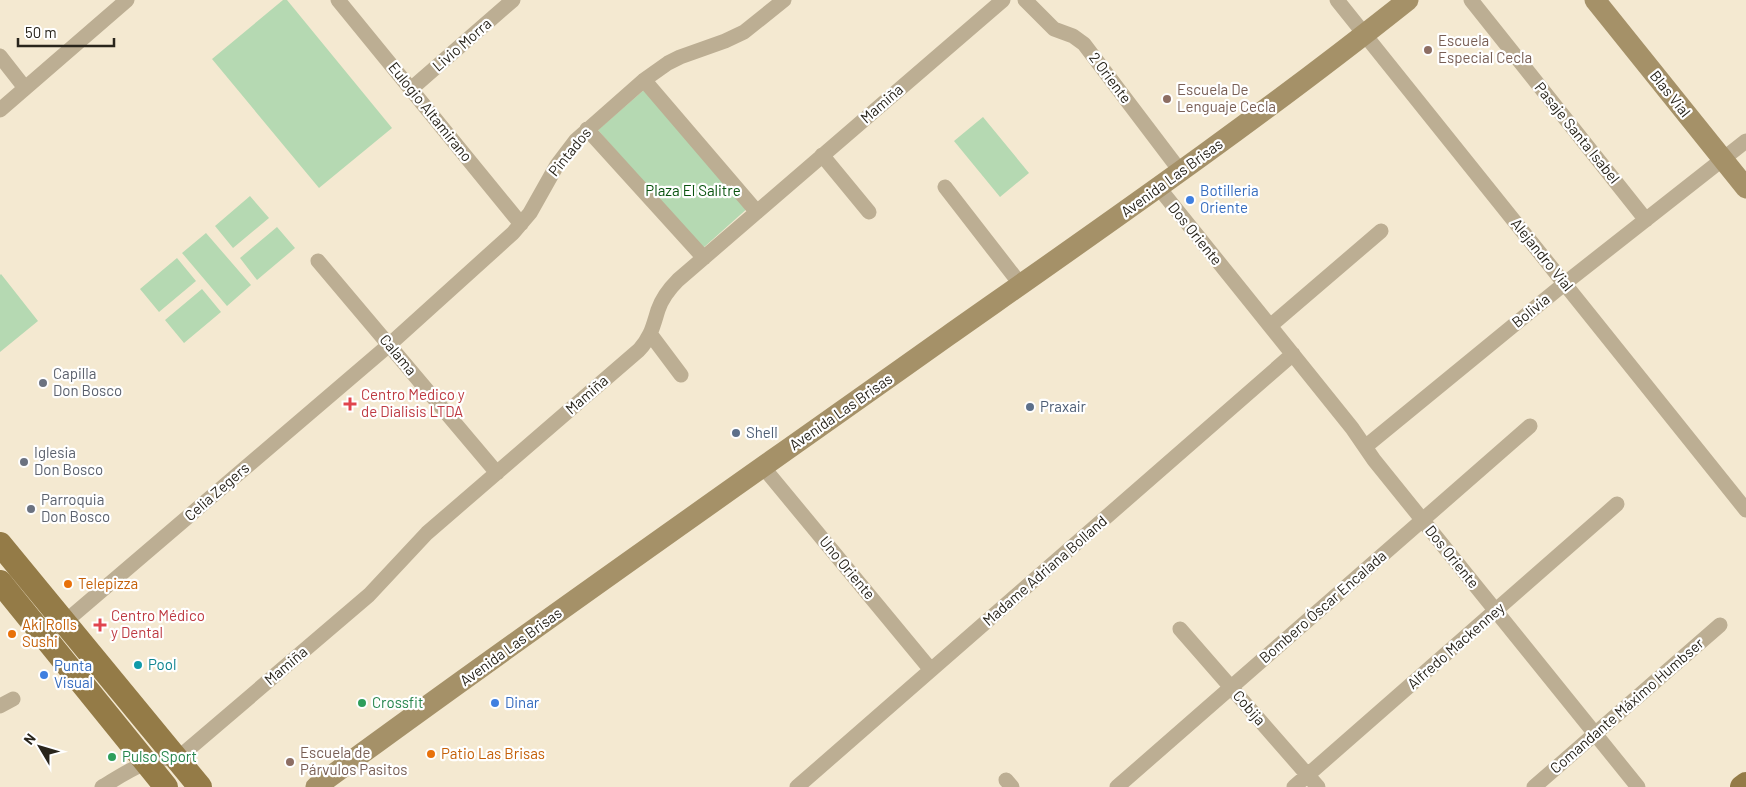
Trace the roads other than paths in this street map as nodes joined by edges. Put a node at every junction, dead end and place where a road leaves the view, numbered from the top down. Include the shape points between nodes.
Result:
1 (127, 0) edge
2 (338, 0) edge
3 (513, 0) edge
4 (1003, 0) edge
5 (1025, 0) edge
6 (1337, 0) edge
7 (1408, 0) edge
8 (1471, 0) edge
9 (1595, 0) edge
10 (781, 1) edge
11 (1365, 35) junction
12 (0, 56) edge
13 (644, 80) junction
14 (25, 88) junction
15 (411, 89) junction
16 (0, 110) edge
17 (587, 129) junction
18 (1746, 141) edge
19 (822, 155) junction
20 (1722, 159) junction
21 (1181, 172) junction
22 (945, 186) dead end
23 (1159, 188) junction
24 (1746, 188) edge
25 (757, 212) junction
26 (868, 212) dead end
27 (1646, 220) junction
28 (521, 224) junction
29 (1381, 230) dead end
30 (704, 258) junction
31 (318, 261) dead end
32 (1564, 284) junction
33 (1021, 285) junction
34 (1270, 326) junction
35 (651, 335) junction
36 (389, 345) junction
37 (1293, 354) junction
38 (681, 375) dead end
39 (1530, 426) dead end
40 (1365, 447) junction
41 (763, 467) junction
42 (497, 473) junction
43 (1617, 504) dead end
44 (1746, 510) edge
45 (1422, 520) junction
46 (0, 544) edge
47 (22, 570) junction
48 (0, 582) edge
49 (1496, 612) junction
50 (65, 622) junction
51 (1720, 626) dead end
52 (1180, 629) dead end
53 (45, 638) junction
54 (931, 670) junction
55 (1231, 687) junction
56 (1595, 734) junction
57 (177, 759) junction
58 (147, 763) junction
59 (1308, 775) junction
60 (1746, 784) edge
61 (102, 787) edge
62 (166, 787) edge
63 (200, 787) edge
64 (316, 787) edge
65 (796, 787) edge
66 (1117, 787) edge
67 (1294, 787) edge
68 (1318, 787) edge
69 (1534, 787) edge
70 (1638, 787) edge
71 (1742, 787) edge

1 - 14 street
2 - 15 street, Eulogio Altamirano
3 - 15 street, Livio Morra
4 - 19 street, Mamiña
5 - 21 street, 2 Oriente via 1054,29 1084,44
6 - 11 street, Alejandro Vial
7 - 11 street, Avenida Las Brisas
8 - 27 street, Pasaje Santa Isabel
9 - 20 street, Blas Vial
10 - 13 street, Pintados via 744,32 680,57
11 - 21 street, Avenida Las Brisas
11 - 32 street, Alejandro Vial
12 - 14 street
13 - 17 street, Pintados
13 - 25 street
14 - 16 street
15 - 28 street, Eulogio Altamirano
17 - 28 street, Pintados via 557,165
17 - 30 street
18 - 20 street, Bolivia
19 - 25 street, Mamiña
19 - 26 street
20 - 24 street, Blas Vial
20 - 27 street, Bolivia
21 - 23 street, Avenida Las Brisas
22 - 33 street
23 - 33 street, Avenida Las Brisas
23 - 34 street, Dos Oriente
25 - 30 street, Mamiña
27 - 32 street, Bolivia
28 - 36 street, Pintados
29 - 34 street
30 - 35 street, Mamiña via 665,295
31 - 36 street, Calama
32 - 40 street, Bolivia
32 - 44 street, Alejandro Vial
33 - 41 street, Avenida Las Brisas
34 - 37 street, Dos Oriente
35 - 38 street
35 - 42 street, Mamiña via 639,350
36 - 42 street, Calama
36 - 50 street, Celia Zegers
37 - 40 street, Dos Oriente
37 - 54 street, Madame Adriana Bolland
39 - 45 street, Bombero Óscar Encalada
40 - 45 street, Dos Oriente
41 - 54 street, Uno Oriente
41 - 64 street, Avenida Las Brisas
42 - 57 street, Mamiña via 426,533 370,595
43 - 49 street, Alfredo Mackenney
45 - 49 street, Dos Oriente
45 - 55 street, Bombero Óscar Encalada
46 - 47 main road
47 - 48 street
47 - 50 main road
48 - 53 main road
49 - 56 street, Dos Oriente
49 - 59 street, Alfredo Mackenney
50 - 53 street, Celia Zegers
50 - 57 main road
51 - 56 street, Comandante Máximo Humbser
52 - 55 street, Cobija
53 - 58 main road
54 - 65 street, Madame Adriana Bolland
55 - 59 street, Cobija
55 - 66 street, Bombero Óscar Encalada
56 - 69 street, Comandante Máximo Humbser
56 - 70 street, Dos Oriente
57 - 58 street
57 - 63 main road
58 - 61 street
58 - 62 main road
59 - 67 street, Alfredo Mackenney
59 - 68 street, Cobija
60 - 71 main road

